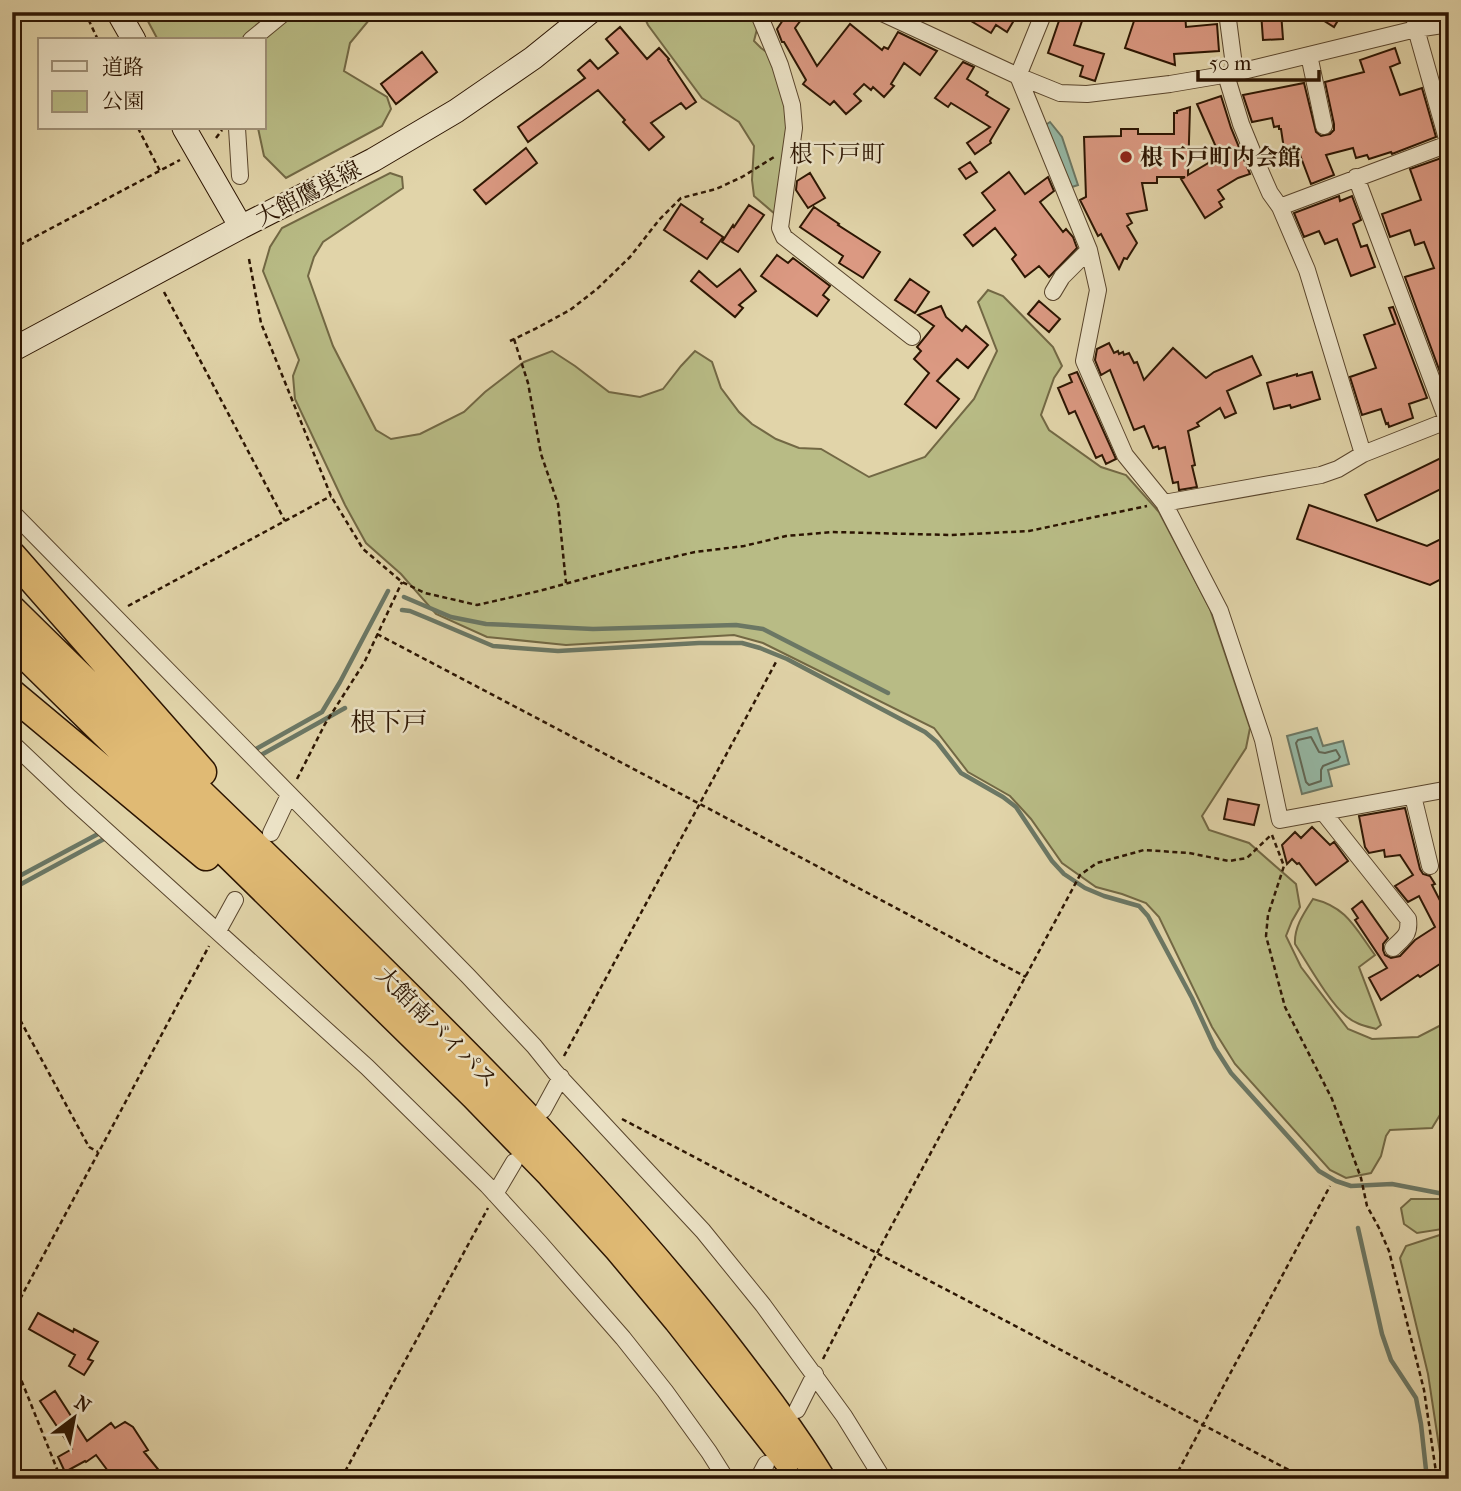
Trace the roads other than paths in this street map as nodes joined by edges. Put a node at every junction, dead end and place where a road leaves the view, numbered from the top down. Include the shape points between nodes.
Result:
1 (118, 12) edge
2 (285, 12) edge
3 (590, 12) edge
4 (758, 12) edge
5 (880, 12) edge
6 (1044, 12) edge
7 (1227, 12) edge
8 (1415, 21) edge
9 (1449, 24) edge
10 (133, 38) edge
11 (253, 38) edge
12 (1309, 55) junction
13 (1231, 74) junction
14 (1018, 76) junction
15 (1324, 126) dead end
16 (185, 130) edge
17 (236, 130) edge
18 (1448, 145) edge
19 (240, 176) dead end
20 (1356, 177) junction
21 (1280, 207) junction
22 (241, 227) junction
23 (1089, 250) junction
24 (1053, 292) dead end
25 (912, 337) dead end
26 (12, 350) edge
27 (1448, 420) edge
28 (1363, 454) junction
29 (1164, 503) junction
30 (12, 512) edge
31 (12, 556) edge
32 (12, 610) edge
33 (12, 642) edge
34 (12, 694) edge
35 (12, 743) edge
36 (1449, 789) edge
37 (289, 795) junction
38 (1413, 796) junction
39 (1323, 812) junction
40 (271, 833) dead end
41 (1430, 866) dead end
42 (235, 900) dead end
43 (218, 931) junction
44 (1393, 948) dead end
45 (391, 1015) junction
46 (446, 1035) junction
47 (558, 1075) junction
48 (543, 1110) dead end
49 (514, 1162) dead end
50 (495, 1194) junction
51 (815, 1374) junction
52 (797, 1410) dead end
53 (726, 1479) edge
54 (800, 1479) edge
55 (821, 1479) edge
56 (883, 1479) edge

1 - 10 main road
2 - 11 street
3 - 22 main road, 大館鷹巣線 via 456,111 373,160
4 - 25 street via 792,105 794,128 780,228 784,237
5 - 14 street
6 - 14 street
7 - 13 street
8 - 9 street
8 - 12 street
8 - 18 street
12 - 13 street
12 - 15 street
13 - 14 street via 1087,94 1060,93
13 - 21 street via 1241,124
14 - 23 street
16 - 22 main road
17 - 19 street
18 - 20 street
20 - 21 street
20 - 27 street
21 - 28 street via 1307,270
22 - 26 main road, 大館鷹巣線
23 - 24 street
23 - 29 street via 1098,290 1084,361 1125,455
27 - 28 street
28 - 29 street via 1321,475
29 - 39 street via 1220,611 1263,740 1276,827
30 - 37 street
31 - 46 highway via 257,835
32 - 46 highway, 大館南バイパス
33 - 45 highway, 大館南バイパス
34 - 45 highway
35 - 43 street
36 - 38 street
37 - 40 street
37 - 47 street via 468,976
38 - 39 street
38 - 41 street
39 - 44 street via 1408,919 1409,929
42 - 43 street
43 - 50 street via 368,1067
45 - 54 highway, 大館南バイパス via 522,1144 618,1248
46 - 55 highway, 大館南バイパス via 642,1243 755,1384
47 - 48 street
47 - 51 street via 703,1231
49 - 50 street
50 - 53 street via 623,1338
51 - 52 street
51 - 56 street

